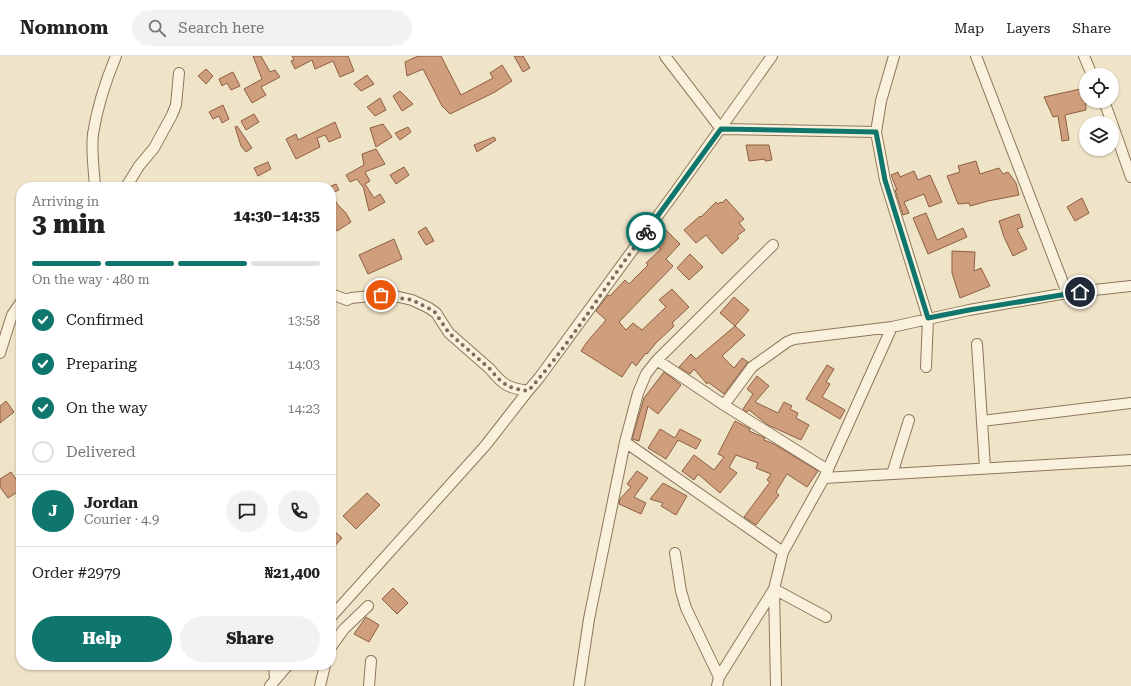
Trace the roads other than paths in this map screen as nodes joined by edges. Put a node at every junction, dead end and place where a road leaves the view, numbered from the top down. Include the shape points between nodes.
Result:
1 (116, 56) edge
2 (665, 56) edge
3 (772, 56) edge
4 (894, 56) edge
5 (976, 56) edge
6 (1084, 56) edge
7 (1089, 68) edge
8 (179, 73) dead end
9 (721, 129) junction
10 (876, 132) junction
11 (1119, 143) edge
12 (1131, 177) edge
13 (95, 182) edge
14 (129, 182) edge
15 (773, 245) dead end
16 (1131, 286) edge
17 (1067, 293) junction
18 (336, 296) edge
19 (16, 309) edge
20 (928, 318) junction
21 (892, 327) junction
22 (977, 344) dead end
23 (0, 354) edge
24 (657, 360) junction
25 (926, 367) dead end
26 (528, 391) junction
27 (1131, 403) edge
28 (724, 405) junction
29 (909, 420) dead end
30 (982, 421) junction
31 (625, 442) junction
32 (1131, 460) edge
33 (985, 468) junction
34 (826, 474) junction
35 (892, 474) junction
36 (675, 552) dead end
37 (783, 552) junction
38 (774, 589) junction
39 (368, 606) dead end
40 (336, 611) edge
41 (826, 617) dead end
42 (336, 640) edge
43 (371, 661) dead end
44 (274, 670) edge
45 (284, 670) edge
46 (324, 670) edge
47 (273, 682) edge
48 (718, 682) edge
49 (320, 686) edge
50 (369, 686) edge
51 (579, 686) edge
52 (776, 686) edge

1 - 13 street via 108,75 94,133
2 - 9 street
3 - 9 street
4 - 10 street via 881,101
5 - 17 street
6 - 7 street
8 - 14 street via 176,105 172,115 154,148
9 - 10 street
9 - 26 street via 583,320
10 - 20 street via 885,180
11 - 12 street
15 - 24 street
16 - 17 street
17 - 20 street
18 - 26 street via 347,300 381,295 399,297 429,308 436,313 449,333 495,376 509,387
19 - 23 street
20 - 21 street
20 - 25 street
21 - 28 street via 801,337 787,342 752,367
21 - 34 street
22 - 30 street
24 - 28 street
24 - 31 street via 646,374 638,393
26 - 40 street via 485,446
27 - 30 street
28 - 34 street
29 - 35 street
30 - 33 street
31 - 37 street
31 - 51 street via 589,619
32 - 33 street
33 - 35 street
34 - 35 street
34 - 37 street
36 - 48 street via 684,604
37 - 38 street
38 - 41 street
38 - 48 street
38 - 52 street
39 - 42 street
43 - 50 street
44 - 47 street
45 - 47 street
46 - 49 street

